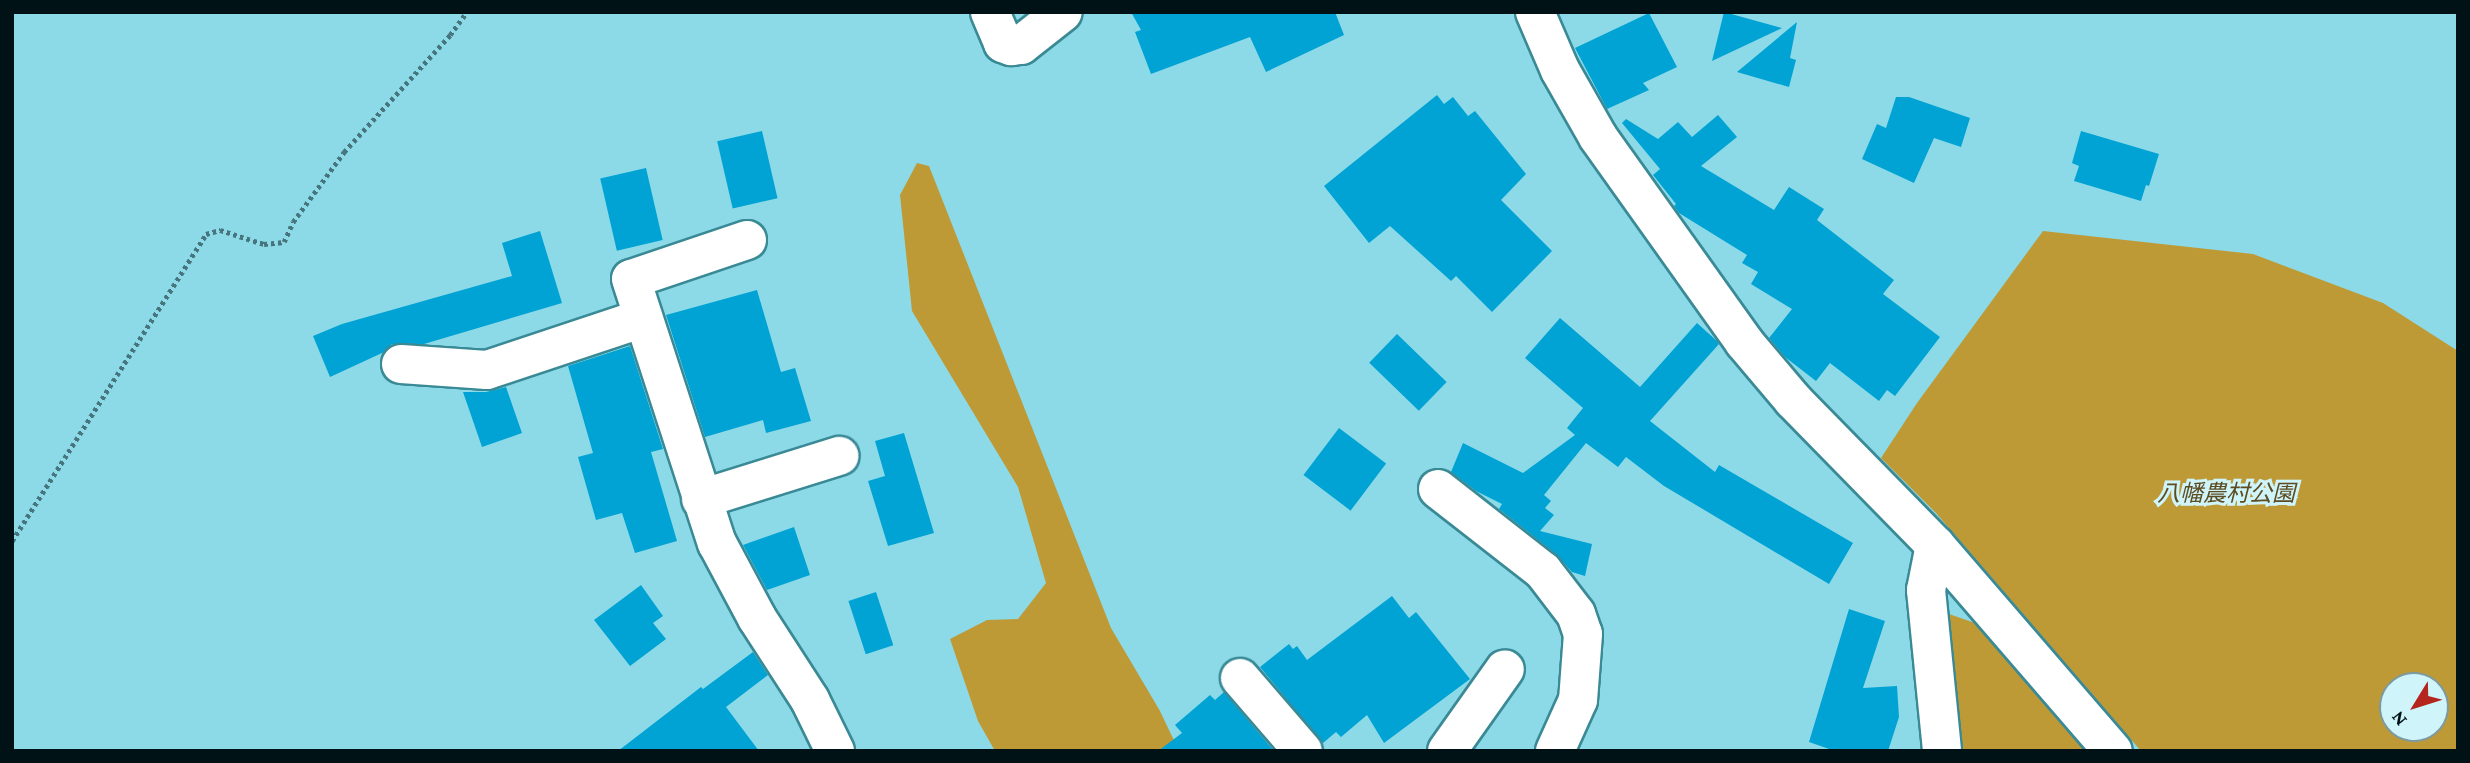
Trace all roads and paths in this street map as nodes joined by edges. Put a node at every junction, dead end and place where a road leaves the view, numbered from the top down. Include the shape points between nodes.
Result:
1 (467, 12) edge
2 (990, 12) edge
3 (1063, 12) edge
4 (1535, 12) edge
5 (747, 240) dead end
6 (643, 318) junction
7 (401, 364) dead end
8 (839, 456) dead end
9 (1438, 489) dead end
10 (701, 499) junction
11 (12, 541) edge
12 (1935, 545) junction
13 (1505, 669) dead end
14 (1240, 678) dead end
15 (835, 751) edge
16 (1303, 751) edge
17 (1447, 751) edge
18 (1555, 751) edge
19 (1942, 751) edge
20 (2113, 751) edge

1 - 11 path via 344,152 293,222 284,242 264,244 220,230 206,234
2 - 3 street via 1003,43 1011,46 1021,45
4 - 12 street via 1598,137 1744,342 1793,400
5 - 6 street via 631,279
6 - 7 street via 487,370
6 - 10 street
8 - 10 street
9 - 18 street via 1543,571 1576,614 1583,634 1578,700
10 - 15 street via 717,543 751,607 810,700
12 - 19 street via 1926,590
12 - 20 street
13 - 17 street
14 - 16 street

